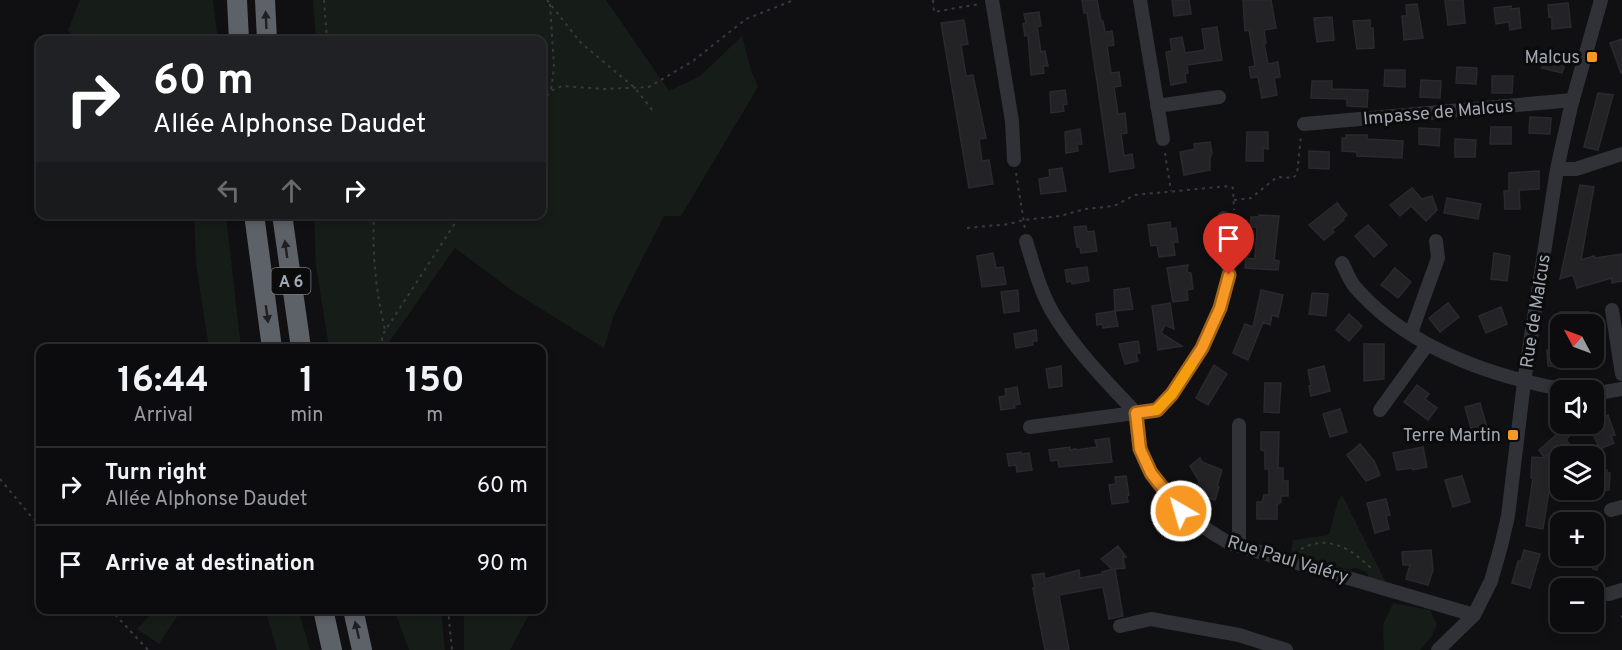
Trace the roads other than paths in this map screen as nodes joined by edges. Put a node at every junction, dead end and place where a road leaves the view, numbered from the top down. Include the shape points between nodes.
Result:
1 (237, 0) edge
2 (265, 0) edge
3 (994, 0) edge
4 (1140, 0) edge
5 (1602, 0) edge
6 (239, 36) edge
7 (267, 36) edge
8 (1219, 97) dead end
9 (1573, 100) junction
10 (1157, 106) junction
11 (1304, 124) road end
12 (1163, 139) road end
13 (1622, 154) edge
14 (1014, 160) road end
15 (1557, 169) junction
16 (1224, 218) road end
17 (255, 219) edge
18 (283, 219) edge
19 (1026, 241) road end
20 (1436, 242) dead end
21 (1342, 262) dead end
22 (1612, 310) dead end
23 (1411, 333) junction
24 (271, 344) edge
25 (300, 344) edge
26 (1427, 345) junction
27 (1622, 374) edge
28 (1524, 382) junction
29 (1550, 387) edge
30 (1622, 389) edge
31 (1604, 392) edge
32 (1380, 410) dead end
33 (1136, 413) junction
34 (1239, 425) dead end
35 (1030, 428) dead end
36 (1239, 545) junction
37 (324, 614) edge
38 (354, 614) edge
39 (1472, 617) junction
40 (1120, 626) dead end
41 (332, 650) edge
42 (362, 650) edge
43 (1286, 650) edge
44 (1438, 650) edge

1 - 6 highway
7 -> 2 highway
3 - 14 street
4 - 10 street
5 - 9 street, Rue de Malcus
8 - 10 street
9 - 11 street, Impasse de Malcus
9 - 15 street, Rue de Malcus
10 - 12 street
13 - 15 street via 1576,169
15 - 28 street, Rue de Malcus
16 - 33 street via 1229,275 1220,308 1202,348 1157,410
17 -> 24 highway, A 6
25 -> 18 highway, A 6
19 - 33 street via 1038,282 1055,318
20 - 23 street via 1438,258
21 - 23 street via 1354,285 1386,317
22 - 27 street
23 - 26 street
26 - 28 street
26 - 32 street
28 - 29 street
28 - 39 street, Rue de Malcus via 1508,516 1491,581
30 - 31 street
33 - 35 street
33 - 36 street, Rue Paul Valéry via 1140,449 1151,473 1181,511 1203,528
34 - 36 street
36 - 39 street, Rue Paul Valéry
37 - 41 highway
42 -> 38 highway
39 - 44 street, Rue de Malcus
40 - 43 street via 1151,619 1239,635

